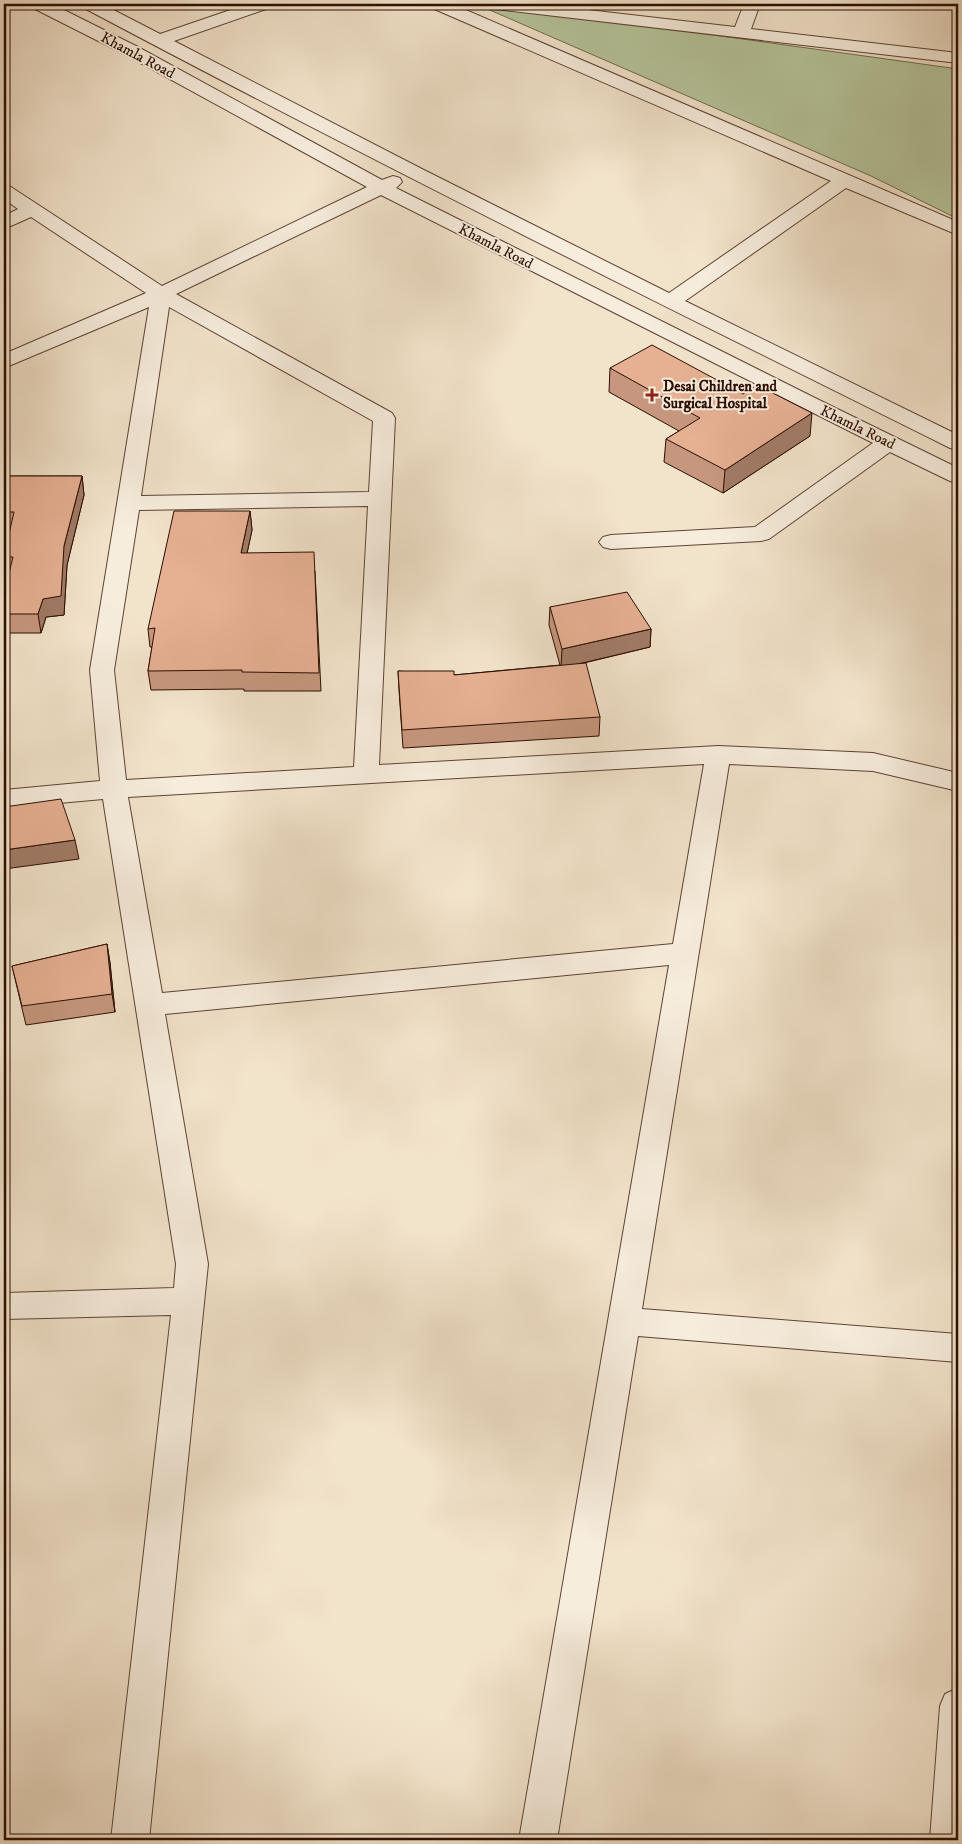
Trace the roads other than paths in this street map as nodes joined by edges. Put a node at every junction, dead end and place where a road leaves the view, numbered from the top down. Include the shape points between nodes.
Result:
1 (40, 4) edge
2 (90, 4) edge
3 (263, 4) edge
4 (438, 4) edge
5 (495, 4) edge
6 (752, 4) edge
7 (741, 33) junction
8 (161, 40) junction
9 (958, 58) edge
10 (414, 172) junction
11 (845, 180) junction
12 (382, 188) junction
13 (4, 191) edge
14 (32, 209) junction
15 (4, 223) edge
16 (958, 229) edge
17 (161, 294) junction
18 (671, 301) junction
19 (4, 362) edge
20 (889, 442) junction
21 (958, 443) edge
22 (958, 476) edge
23 (380, 499) junction
24 (129, 502) junction
25 (611, 542) dead end
26 (718, 755) junction
27 (366, 775) junction
28 (958, 782) edge
29 (114, 789) junction
30 (4, 799) edge
31 (685, 953) junction
32 (150, 1005) junction
33 (188, 1301) junction
34 (4, 1306) edge
35 (624, 1321) junction
36 (958, 1348) edge
37 (958, 1706) edge
38 (130, 1840) edge
39 (538, 1840) edge
40 (948, 1840) edge

1 - 12 street, Khamla Road
2 - 8 street, Khamla Road
3 - 8 street
4 - 11 street
5 - 7 street
6 - 7 street
7 - 9 street
8 - 10 street, Khamla Road
10 - 12 street
10 - 18 street, Khamla Road
11 - 16 street
11 - 18 street
12 - 17 street
12 - 20 street, Khamla Road
13 - 14 street
14 - 15 street
14 - 17 street
17 - 19 street
17 - 23 street via 384,418
17 - 24 street
18 - 21 street, Khamla Road
20 - 22 street, Khamla Road
20 - 25 street via 761,534
23 - 24 street
23 - 27 street
24 - 29 street via 102,670
26 - 27 street
26 - 28 street via 873,762
26 - 31 street
27 - 29 street
29 - 30 street
29 - 32 street
31 - 32 street
31 - 35 street
32 - 33 street via 192,1264
33 - 34 street
33 - 38 street
35 - 36 street
35 - 39 street
37 - 40 street

